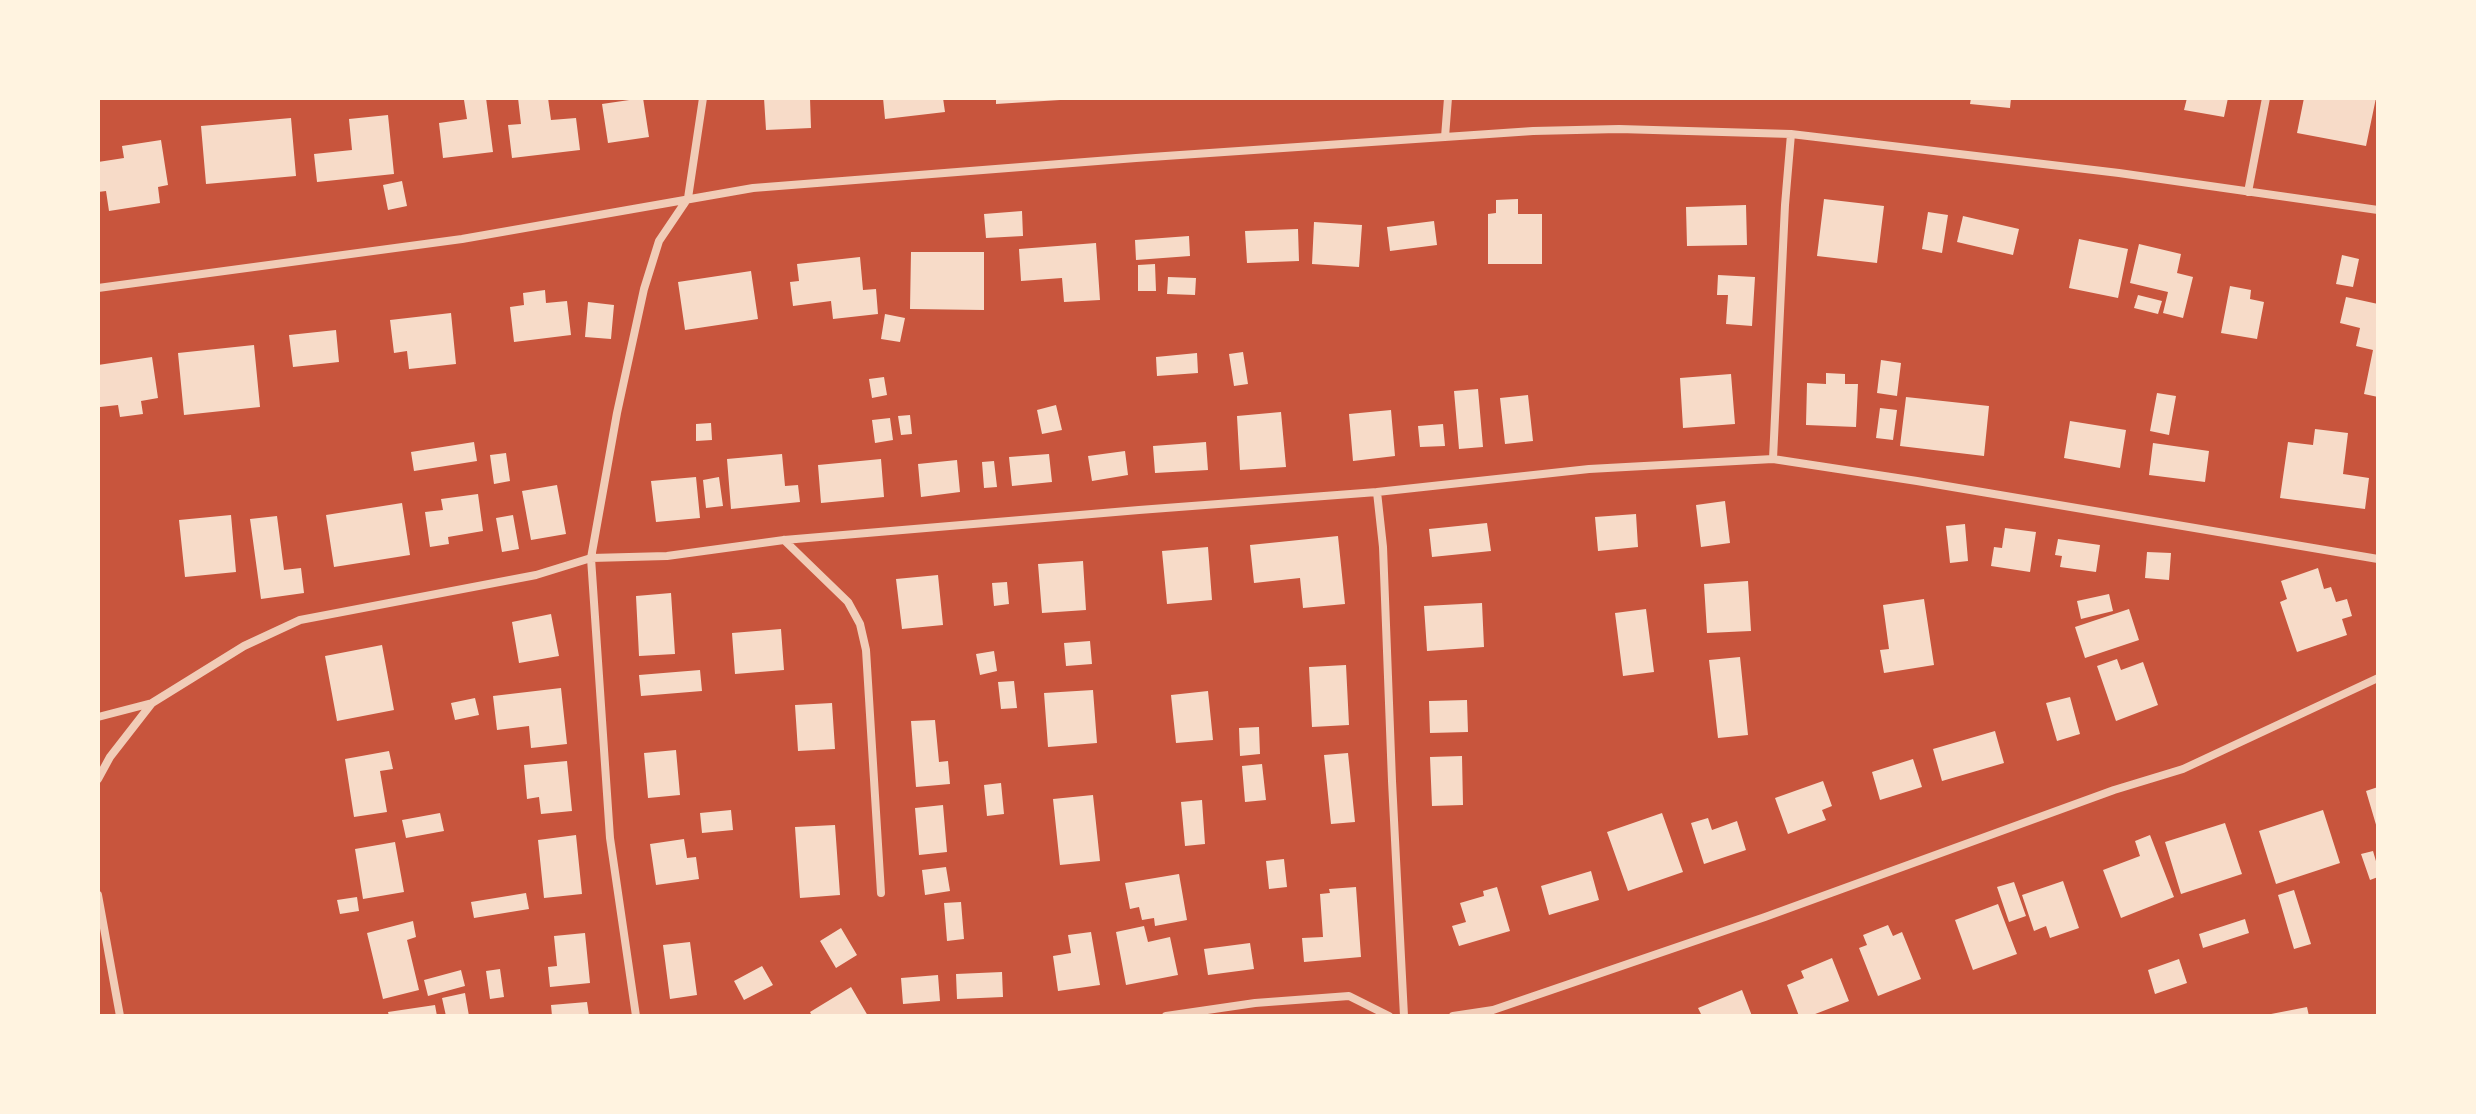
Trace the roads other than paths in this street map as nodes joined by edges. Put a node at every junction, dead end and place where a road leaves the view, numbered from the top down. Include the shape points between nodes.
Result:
1 (703, 98) edge
2 (1448, 98) edge
3 (2266, 98) edge
4 (1791, 134) junction
5 (1445, 137) junction
6 (2248, 192) junction
7 (688, 198) junction
8 (2378, 210) edge
9 (98, 288) edge
10 (1773, 459) junction
11 (1377, 492) junction
12 (784, 540) junction
13 (591, 558) junction
14 (2378, 559) edge
15 (2378, 678) edge
16 (152, 703) junction
17 (98, 717) edge
18 (98, 779) edge
19 (881, 893) dead end
20 (98, 895) edge
21 (120, 1016) edge
22 (636, 1016) edge
23 (1166, 1016) edge
24 (1389, 1016) edge
25 (1404, 1016) edge
26 (1453, 1016) edge

1 - 7 street
2 - 5 street
3 - 6 street
4 - 5 street via 1619,129
4 - 6 street
4 - 10 street
5 - 7 street via 844,180
6 - 8 street
7 - 9 street via 462,239
7 - 13 street via 659,241 644,289
10 - 11 street via 1589,469
10 - 14 street
11 - 12 street
11 - 25 street
12 - 13 street via 667,556
12 - 19 street via 848,602 860,624
13 - 16 street via 536,575 300,620 244,646
13 - 22 street via 610,838
15 - 26 street via 2183,769 1493,1010
16 - 17 street
16 - 18 street
20 - 21 street
23 - 24 street via 1349,996

